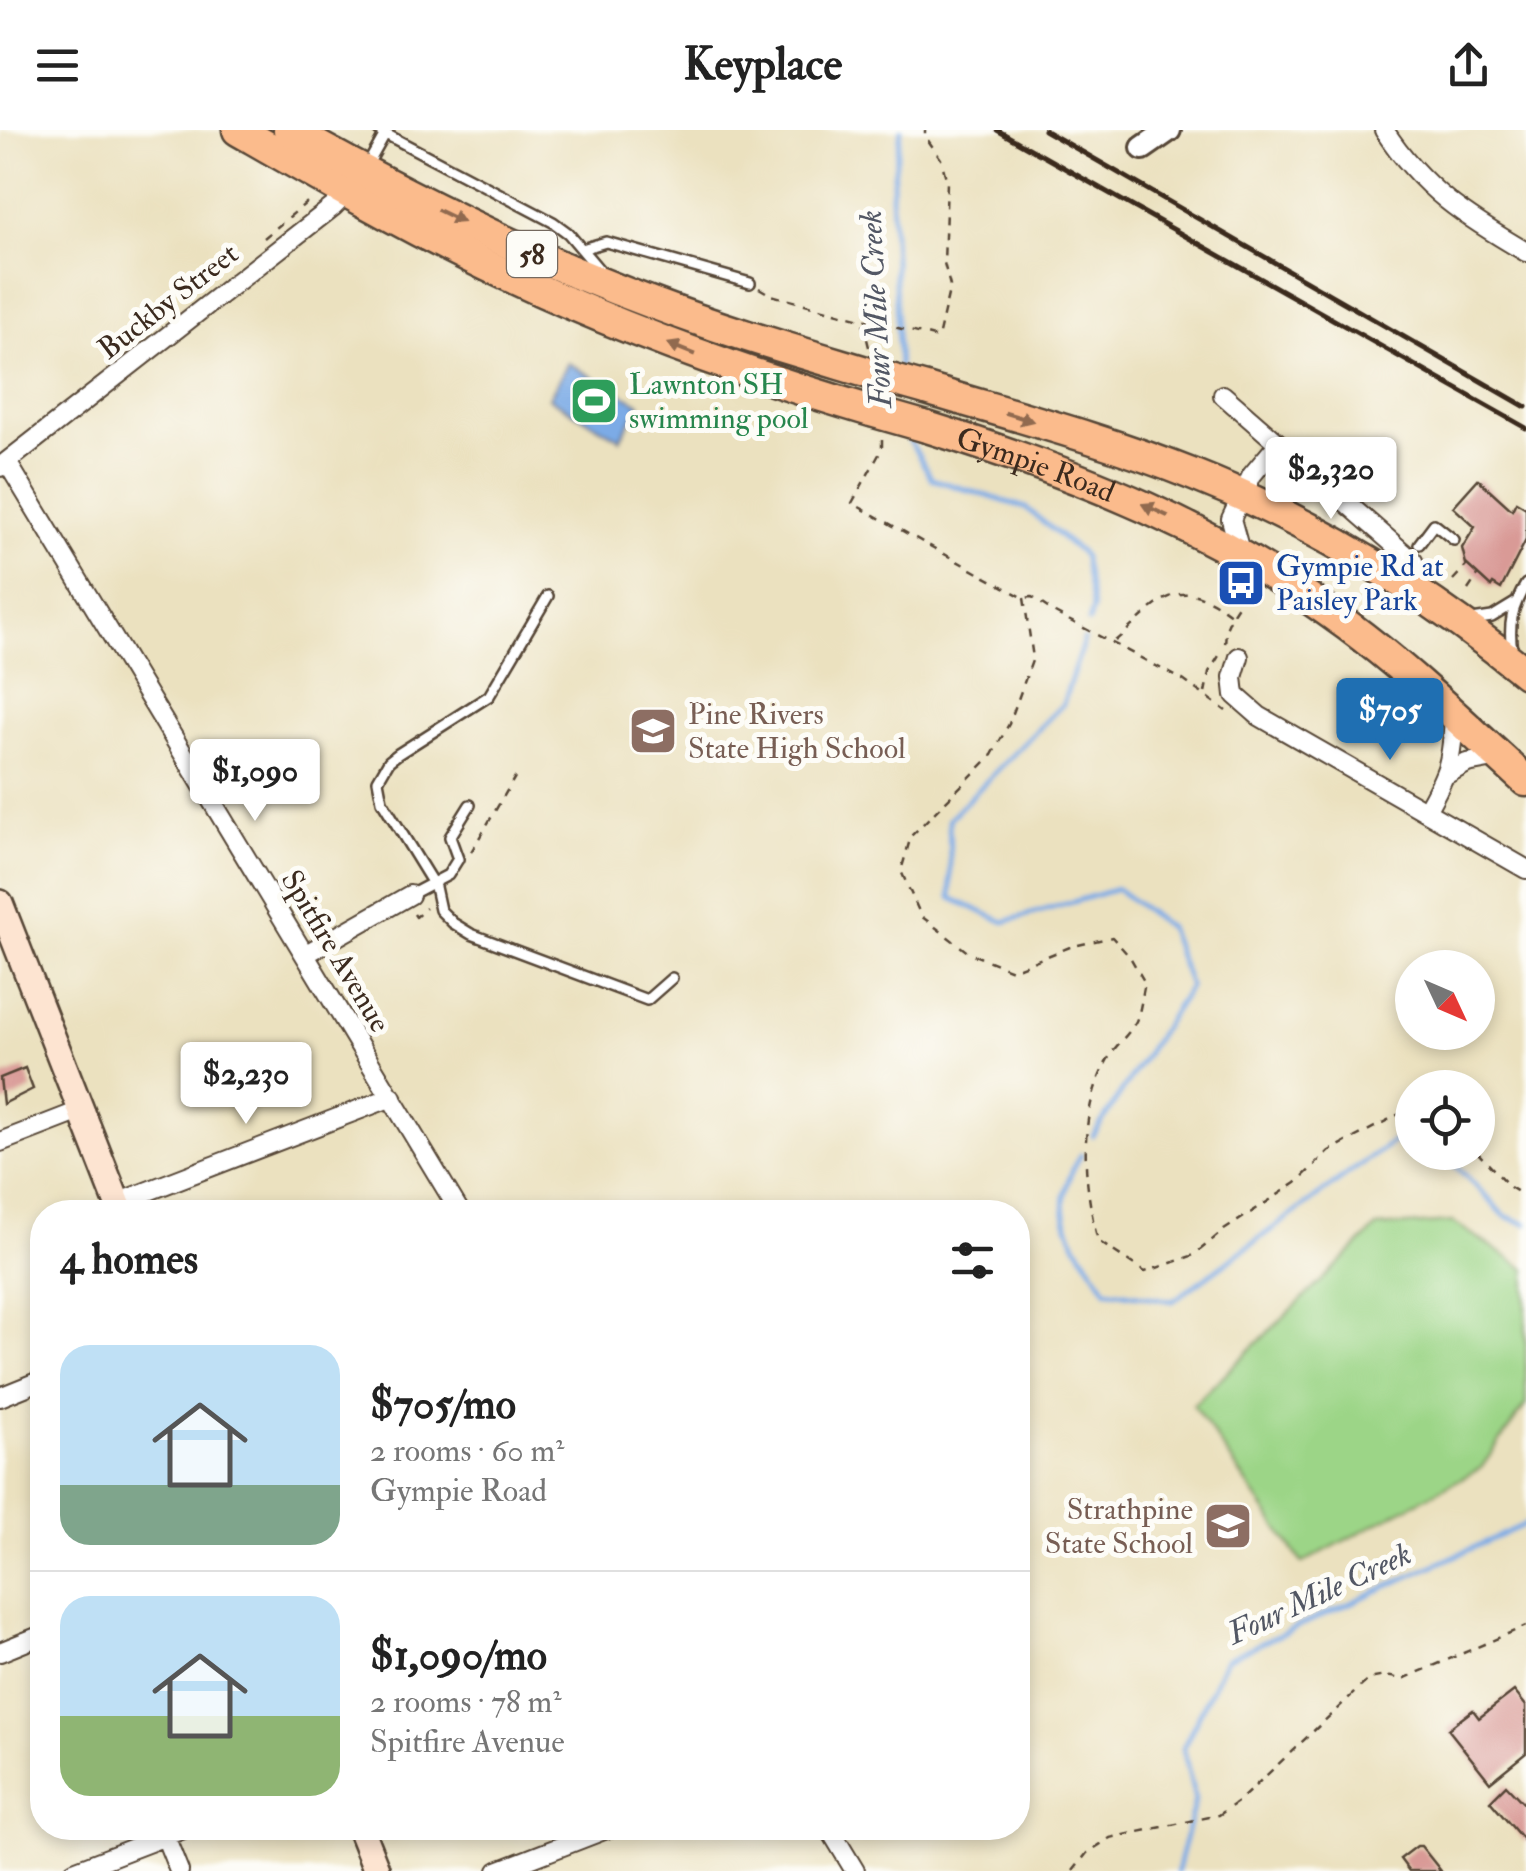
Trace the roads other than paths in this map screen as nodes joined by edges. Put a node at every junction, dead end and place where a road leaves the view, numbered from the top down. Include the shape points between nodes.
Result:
1 (238, 130) edge
2 (289, 130) edge
3 (1169, 130) edge
4 (1384, 130) edge
5 (382, 132) edge
6 (1143, 148) dead end
7 (356, 182) junction
8 (1524, 245) edge
9 (582, 249) junction
10 (750, 283) road end
11 (610, 287) junction
12 (820, 358) junction
13 (1223, 395) dead end
14 (819, 396) junction
15 (1278, 444) junction
16 (4, 465) edge
17 (1241, 495) junction
18 (1454, 540) dead end
19 (1420, 544) dead end
20 (1241, 556) junction
21 (1526, 584) edge
22 (548, 596) dead end
23 (1419, 596) junction
24 (1515, 603) junction
25 (1463, 624) junction
26 (1240, 658) dead end
27 (1520, 668) edge
28 (1454, 715) junction
29 (1500, 758) junction
30 (1448, 774) junction
31 (1526, 781) edge
32 (470, 805) dead end
33 (1426, 811) junction
34 (1526, 869) edge
35 (434, 885) junction
36 (410, 896) joint
37 (0, 903) edge
38 (306, 954) junction
39 (672, 978) dead end
40 (392, 1097) junction
41 (80, 1111) junction
42 (0, 1142) edge
43 (116, 1200) edge
44 (139, 1200) edge
45 (453, 1200) edge
46 (30, 1385) edge
47 (0, 1397) edge
48 (30, 1640) edge
49 (0, 1652) edge
50 (155, 1840) edge
51 (167, 1840) edge
52 (365, 1840) edge
53 (577, 1840) edge
54 (836, 1840) edge
55 (74, 1871) edge
56 (179, 1871) edge
57 (377, 1871) edge
58 (498, 1871) edge
59 (855, 1871) edge

1 - 7 highway, Gympie Road / 58
2 - 7 highway, Gympie Road / 58
3 - 6 street
4 - 8 street via 1414,171 1461,214
5 - 7 lane
5 - 9 lane via 544,216
7 -> 11 highway, Gympie Road / 58
14 -> 7 highway, Gympie Road / 58 via 716,363 483,264
7 - 16 street, Buckby Street
9 - 10 lane via 606,242
9 - 11 lane
11 - 12 highway, Gympie Road / 58
12 - 14 street via 827,379
12 -> 17 highway, Gympie Road / 58, bridge via 870,364
13 - 15 street
20 -> 14 highway, Gympie Road / 58, bridge via 1097,484 928,427 876,420
15 - 17 street
15 - 23 street via 1413,561
16 - 38 street, Spitfire Avenue
17 - 20 street via 1231,524
17 - 23 highway, Gympie Road / 58
18 - 19 lane via 1434,524
20 - 28 highway, Gympie Road / 58 via 1347,625
21 - 24 lane
22 - 35 lane via 489,696 398,754 378,780 382,802
23 - 25 highway, Gympie Road / 58
24 - 25 lane
24 - 27 lane via 1509,630
25 - 27 highway, Gympie Road / 58
26 - 33 street via 1233,686 1242,703
28 - 29 highway, Gympie Road / 58
28 - 30 street
29 - 30 street
29 - 31 highway, Gympie Road / 58
30 - 33 street
32 - 35 lane via 450,837 458,859
33 - 34 street
35 - 36 lane
35 - 39 lane via 440,910 471,934 647,1000
36 - 38 street
37 - 41 main road
38 - 40 street, Spitfire Avenue
40 - 44 street
40 - 45 street, Spitfire Avenue
41 - 42 street
41 - 43 main road
46 - 47 street
48 - 49 street
50 - 55 street
51 - 56 street
52 - 57 main road
53 - 58 street
54 - 59 street

